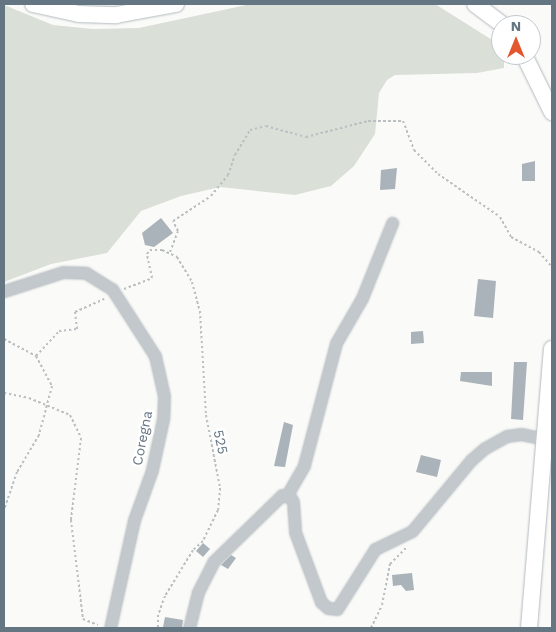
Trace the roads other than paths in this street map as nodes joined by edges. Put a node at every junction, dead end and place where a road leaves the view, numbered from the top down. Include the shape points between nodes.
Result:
1 (34, 4) edge
2 (176, 4) edge
3 (475, 4) edge
4 (491, 16) edge
5 (529, 65) edge
6 (552, 112) edge
7 (392, 224) dead end
8 (4, 291) edge
9 (552, 349) edge
10 (544, 439) junction
11 (287, 495) junction
12 (110, 628) edge
13 (189, 628) edge
14 (529, 628) edge

1 - 2 main road via 80,14 116,15
3 - 4 main road
5 - 6 main road
7 - 11 street via 362,298 336,343 304,465
8 - 12 street, Coregna via 63,272 79,272 102,280 116,294 155,356 164,396 160,436 134,520
9 - 10 main road
10 - 11 street via 521,434 507,436 485,448 471,460 412,532 375,549 337,609 328,608 321,602 305,566 295,532 294,502
10 - 14 main road
11 - 13 street via 277,498 213,562 198,592

